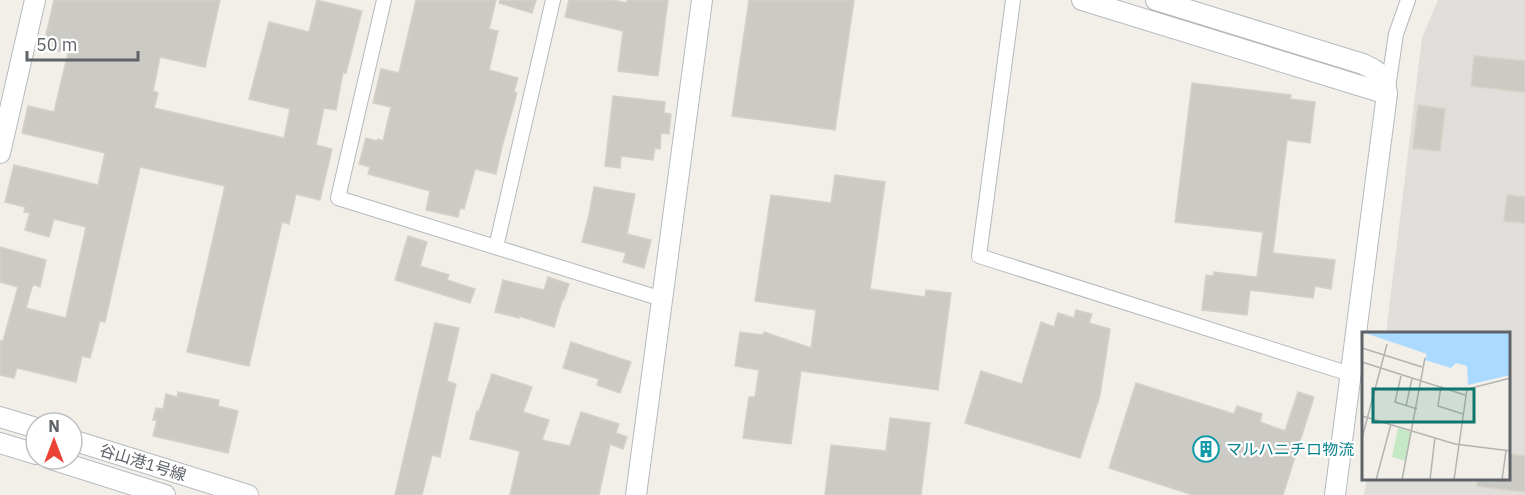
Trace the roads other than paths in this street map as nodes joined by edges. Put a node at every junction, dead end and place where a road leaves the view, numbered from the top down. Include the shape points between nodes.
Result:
1 (35, 0) edge
2 (384, 0) edge
3 (553, 0) edge
4 (702, 0) edge
5 (1013, 0) edge
6 (1082, 0) edge
7 (1156, 0) edge
8 (1408, 0) edge
9 (1387, 94) junction
10 (0, 153) edge
11 (496, 247) junction
12 (662, 299) junction
13 (1350, 374) junction
14 (0, 417) edge
15 (24, 424) edge
16 (0, 443) edge
17 (84, 444) edge
18 (24, 450) edge
19 (84, 469) edge
20 (165, 495) edge
21 (248, 495) edge
22 (636, 495) edge
23 (1335, 495) edge

1 - 10 street
2 - 11 street via 339,198
3 - 11 street
4 - 12 street
5 - 13 street via 979,256
6 - 9 street
7 - 9 street via 1363,64 1384,77
8 - 9 street via 1396,34
9 - 13 street
11 - 12 street
12 - 22 street
13 - 23 street
14 - 15 street
16 - 18 street
17 - 21 street, 谷山港1号線
19 - 20 street, 谷山港1号線

